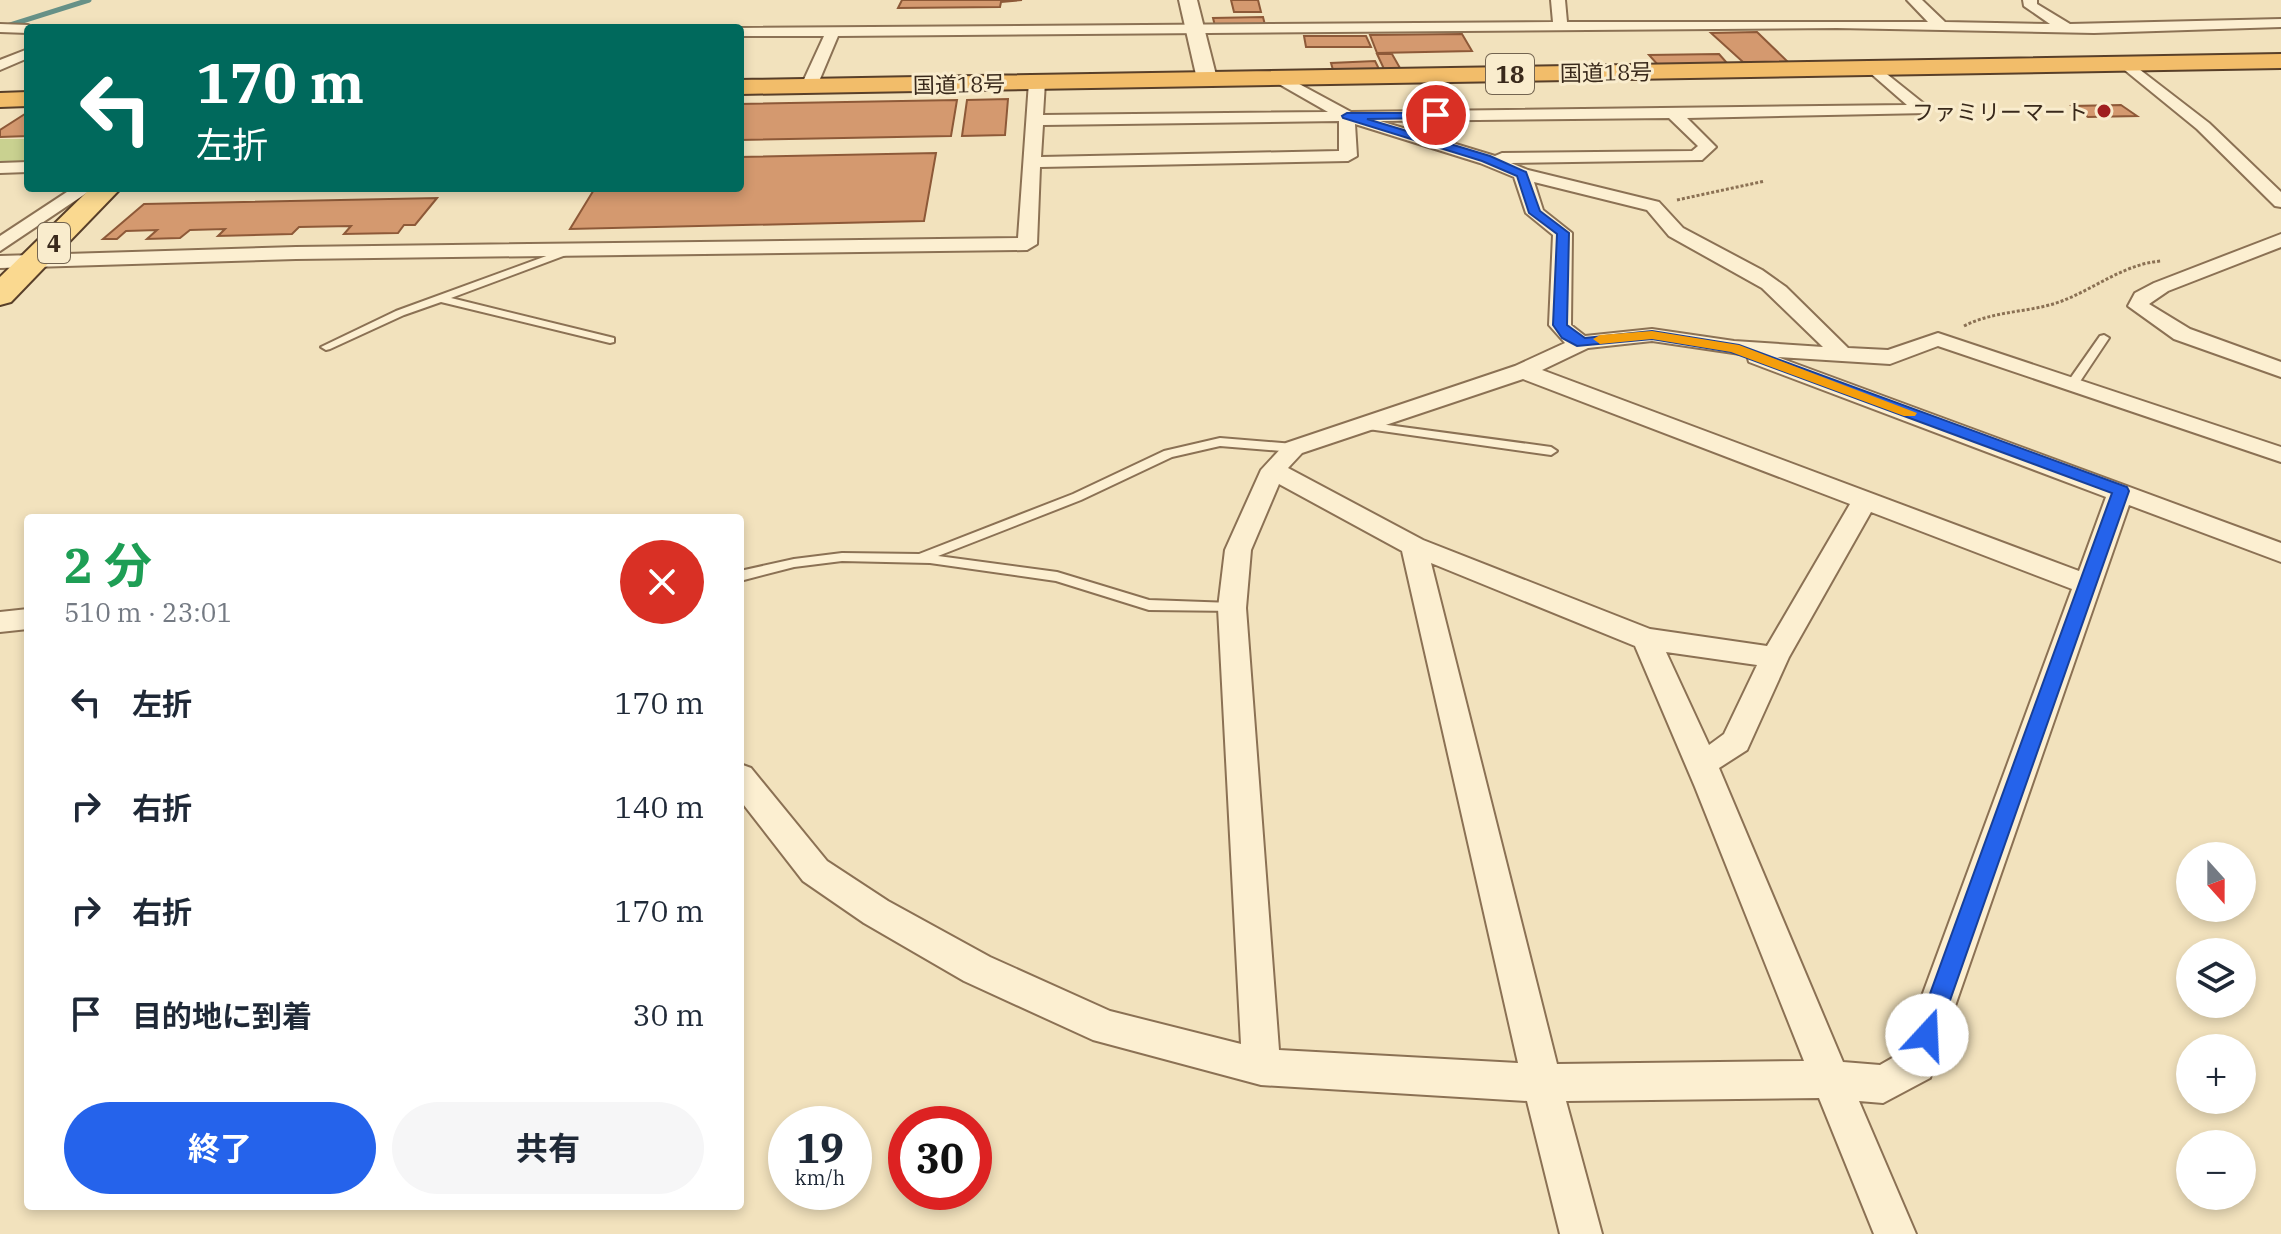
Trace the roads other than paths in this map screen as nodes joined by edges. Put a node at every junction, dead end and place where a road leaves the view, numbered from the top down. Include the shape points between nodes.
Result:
1 (1188, 0) edge
2 (1558, 0) edge
3 (1914, 0) edge
4 (2030, 0) edge
5 (2281, 23) edge
6 (1940, 25) junction
7 (0, 28) edge
8 (1561, 28) junction
9 (24, 29) edge
10 (2066, 29) junction
11 (2094, 29) junction
12 (833, 31) junction
13 (1193, 31) junction
14 (744, 32) edge
15 (2124, 52) junction
16 (24, 55) edge
17 (2281, 61) edge
18 (0, 65) edge
19 (1873, 68) junction
20 (1277, 77) junction
21 (1207, 79) junction
22 (1037, 82) junction
23 (809, 86) junction
24 (744, 87) edge
25 (24, 99) edge
26 (0, 100) edge
27 (1672, 112) junction
28 (1347, 116) junction
29 (1036, 120) junction
30 (1486, 159) junction
31 (1032, 162) junction
32 (24, 167) edge
33 (0, 168) edge
34 (1522, 174) junction
35 (79, 192) edge
36 (103, 192) edge
37 (2281, 202) edge
38 (2281, 240) edge
39 (0, 245) edge
40 (575, 249) junction
41 (38, 259) junction
42 (0, 262) edge
43 (0, 295) edge
44 (442, 298) junction
45 (2104, 338) dead end
46 (610, 340) dead end
47 (1582, 343) junction
48 (326, 347) dead end
49 (1734, 348) junction
50 (1841, 353) junction
51 (2281, 370) edge
52 (1523, 371) junction
53 (2071, 386) junction
54 (1365, 426) junction
55 (1551, 451) dead end
56 (2281, 455) edge
57 (1283, 459) junction
58 (2121, 491) junction
59 (1864, 502) junction
60 (1414, 546) junction
61 (2281, 553) edge
62 (918, 558) junction
63 (744, 575) edge
64 (2086, 584) junction
65 (1232, 608) junction
66 (24, 619) edge
67 (0, 622) edge
68 (1646, 639) junction
69 (1775, 657) junction
70 (1701, 759) junction
71 (744, 782) edge
72 (1261, 1067) junction
73 (1829, 1079) junction
74 (1542, 1083) junction
75 (1581, 1234) edge
76 (1895, 1234) edge

1 - 13 street
2 - 8 street
3 - 6 street
4 - 10 street via 2031,6
5 - 11 street
6 - 8 street
6 - 10 street
7 - 9 street
8 - 13 street
10 - 11 street
11 - 15 street
12 - 13 street
12 - 14 street
12 - 23 street
13 - 21 street
15 - 17 highway, 国道18号 / 18 via 2151,63
15 - 19 highway, 国道18号 / 18
15 - 37 street
16 - 18 street
19 - 20 highway, 国道18号 / 18
19 - 27 street via 1922,110
20 - 21 highway, 国道18号 / 18
20 - 28 street
21 - 22 highway, 国道18号 / 18
22 - 23 highway, 国道18号 / 18
22 - 29 street
23 - 24 highway, 国道18号 / 18
25 - 26 highway
27 - 28 street
27 - 30 street via 1708,147 1696,156
28 - 29 street
28 - 30 street
28 - 31 street via 1348,156
29 - 31 street
30 - 34 street
31 - 40 street via 1027,244
32 - 33 street
34 - 47 street via 1535,213 1563,233 1560,325
34 - 50 street via 1653,206 1662,222 1684,237 1768,283
35 - 39 street
36 - 41 main road, 4
38 - 51 street via 2161,287 2142,297 2138,306 2182,334
40 - 41 street
40 - 44 lane
41 - 42 street
41 - 43 main road, 4
44 - 46 lane
44 - 48 lane
45 - 53 lane
47 - 49 street via 1652,335
47 - 52 street
49 - 50 street
49 - 58 street
50 - 53 street via 1890,357 1938,339
52 - 54 street
52 - 59 street
53 - 56 street
54 - 55 lane
54 - 57 street
57 - 60 street
57 - 62 lane via 1220,442 1168,454 1077,497
57 - 65 street via 1238,550
58 - 61 street
58 - 64 street
59 - 64 street
59 - 69 street
60 - 68 street
60 - 74 street
62 - 63 lane via 842,557
62 - 65 lane via 1057,577 1149,605
64 - 73 street via 1916,1065 1883,1084
65 - 72 street
66 - 67 street
68 - 69 street
68 - 70 street
69 - 70 street via 1736,742 1717,756
70 - 73 street
71 - 72 street via 815,871 977,969 1106,1028
72 - 74 street
73 - 74 street
73 - 76 street
74 - 75 street

